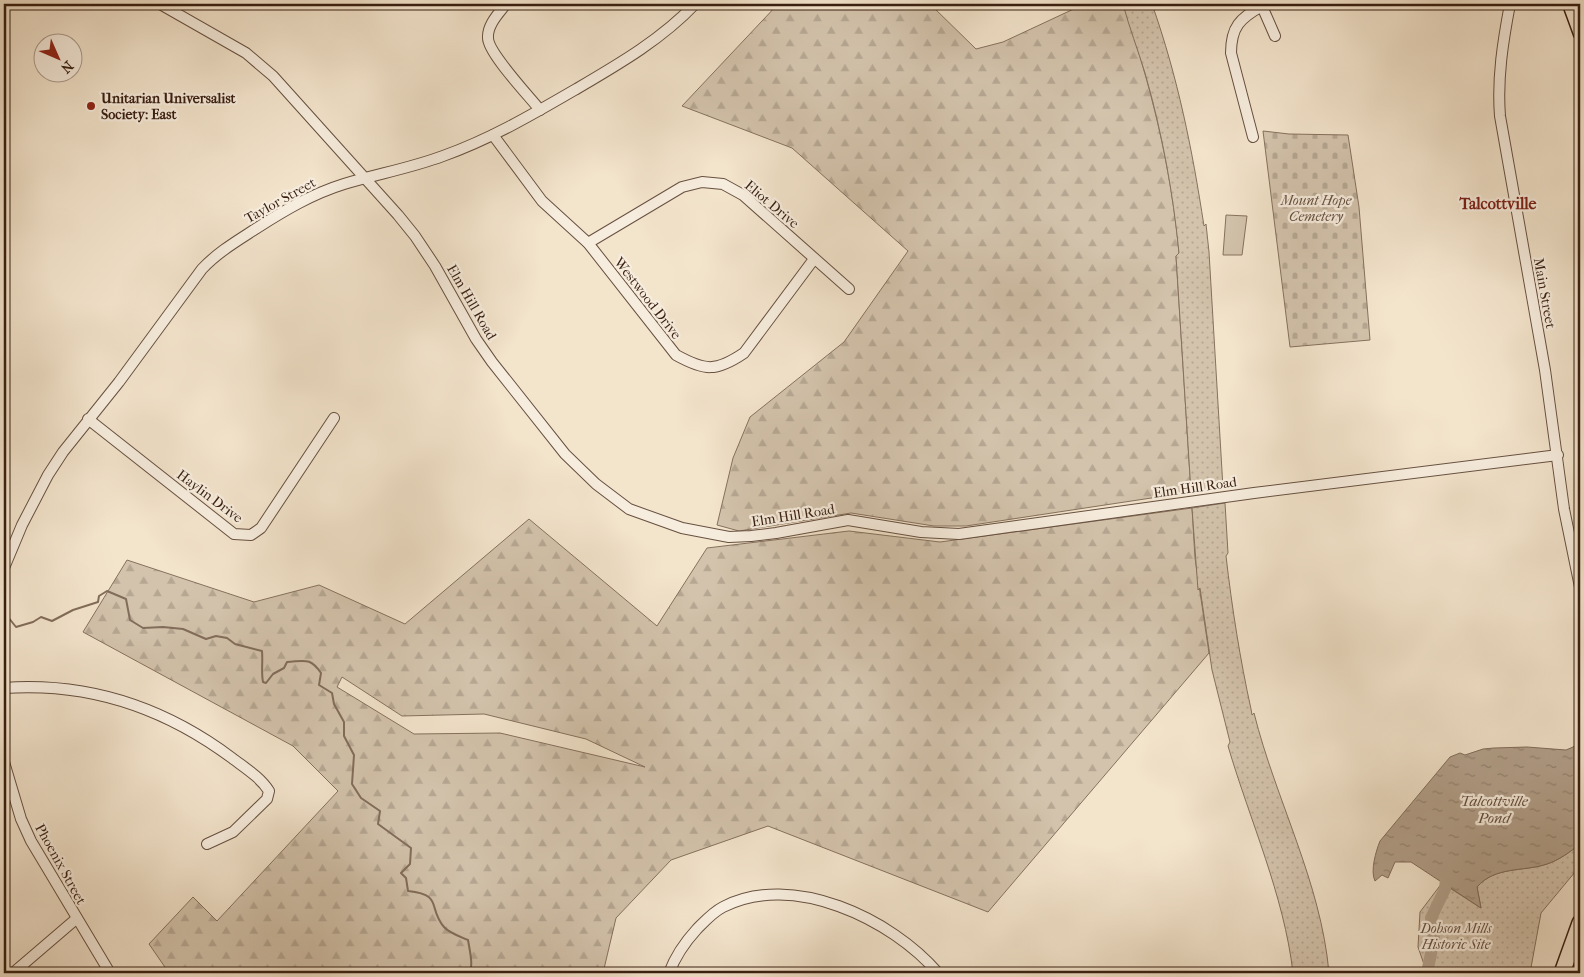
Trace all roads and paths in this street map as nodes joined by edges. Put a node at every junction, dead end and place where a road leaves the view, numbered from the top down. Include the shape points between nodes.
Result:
1 (160, 4) edge
2 (506, 4) edge
3 (695, 4) edge
4 (1510, 4) edge
5 (1569, 4) edge
6 (1261, 5) edge
7 (1580, 34) edge
8 (1275, 36) dead end
9 (540, 110) junction
10 (493, 135) junction
11 (1253, 138) dead end
12 (366, 179) junction
13 (588, 243) junction
14 (814, 259) junction
15 (849, 289) dead end
16 (334, 418) dead end
17 (88, 419) junction
18 (1558, 455) junction
19 (4, 568) edge
20 (1580, 587) edge
21 (4, 688) edge
22 (4, 762) edge
23 (207, 844) dead end
24 (76, 919) junction
25 (1580, 923) edge
26 (12, 973) edge
27 (110, 973) edge
28 (668, 973) edge
29 (938, 973) edge
30 (1562, 973) edge

1 - 12 street, Elm Hill Road via 258,62
2 - 9 street via 492,22 488,37 492,51
3 - 9 street, Taylor Street via 645,46
4 - 18 street, Main Street via 1498,90 1500,116
5 - 7 main road
6 - 8 street
6 - 11 street via 1236,25 1231,38
9 - 10 street, Taylor Street
10 - 12 street, Taylor Street via 428,161
10 - 13 street, Westwood Drive via 542,201
12 - 17 street, Taylor Street via 316,194 215,256
12 - 18 street, Elm Hill Road via 415,236 476,340 566,454 596,484 629,509 682,528 729,537 751,536 848,520 921,532 959,534
13 - 14 street, Eliot Drive via 682,187 702,182 723,184 743,195
13 - 14 street, Westwood Drive via 676,355 694,365 710,368 728,364 744,353
14 - 15 street, Eliot Drive
16 - 17 street, Haylin Drive via 261,528 251,535 234,534
17 - 19 street, Taylor Street via 48,475
18 - 20 street, Main Street via 1564,509
21 - 23 street via 67,688 162,715 212,742 263,781 269,791 266,799 233,832
22 - 24 street, Phoenix Street via 31,841
24 - 26 street
24 - 27 street, Phoenix Street
25 - 30 highway
28 - 29 street via 690,936 723,907 748,898 794,895 866,918 912,948

